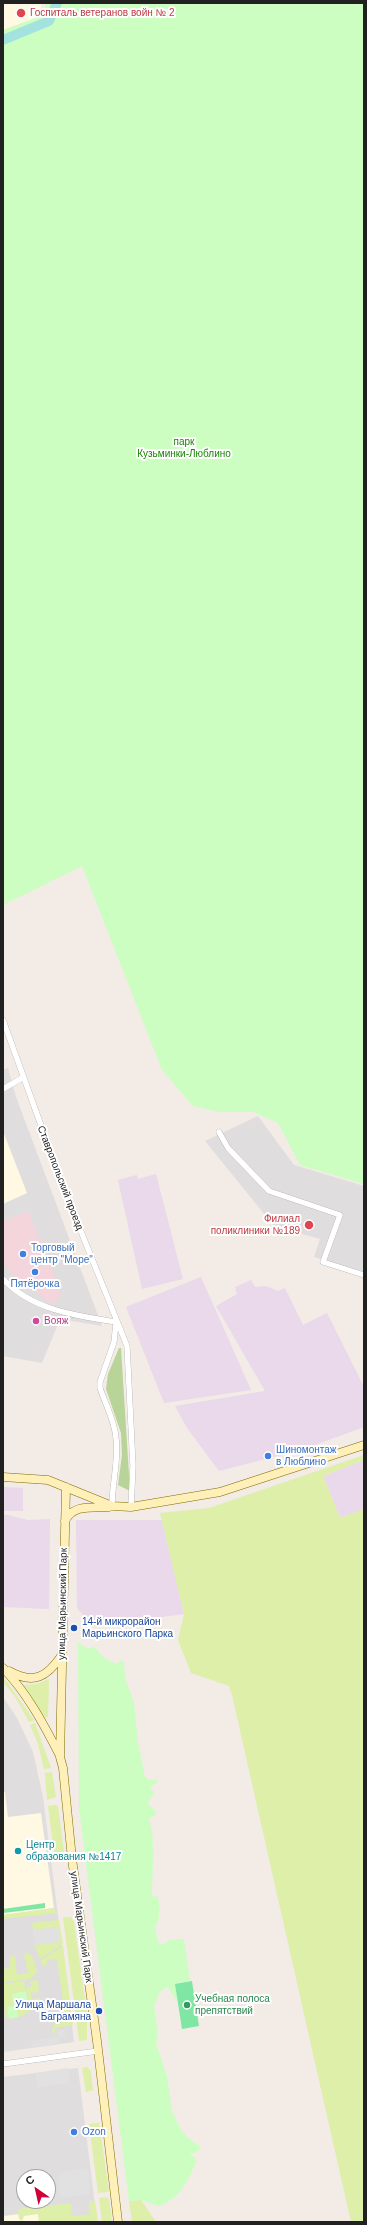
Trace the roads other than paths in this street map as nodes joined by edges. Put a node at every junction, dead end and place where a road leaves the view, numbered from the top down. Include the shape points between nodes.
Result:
1 (3, 1020) edge
2 (22, 1078) junction
3 (3, 1089) edge
4 (219, 1132) dead end
5 (364, 1275) edge
6 (3, 1279) edge
7 (116, 1322) junction
8 (364, 1445) edge
9 (3, 1477) edge
10 (66, 1487) junction
11 (112, 1506) junction
12 (131, 1507) junction
13 (64, 1522) junction
14 (62, 1654) junction
15 (3, 1668) edge
16 (60, 1757) junction
17 (98, 2051) junction
18 (3, 2064) edge
19 (118, 2222) edge

1 - 2 street, Ставропольский проезд via 22,1068
2 - 3 street
2 - 7 street, Ставропольский проезд
4 - 5 street via 228,1148 269,1191 340,1215 323,1262
6 - 7 street via 21,1294 52,1310
7 - 11 street, Ставропольский проезд via 114,1342 100,1382 116,1439
7 - 12 street, Ставропольский проезд via 127,1346 132,1466
8 - 12 street via 220,1492
9 - 10 street via 48,1480
10 - 11 street
10 - 13 street, улица Марьинский Парк
11 - 12 street
11 - 13 street via 75,1509 68,1514
13 - 14 street, улица Марьинский Парк
14 - 15 street via 41,1677 23,1678
14 - 16 street, улица Марьинский Парк
15 - 16 street via 18,1684 37,1712
16 - 17 street, улица Марьинский Парк
17 - 18 street
17 - 19 street, улица Марьинский Парк

